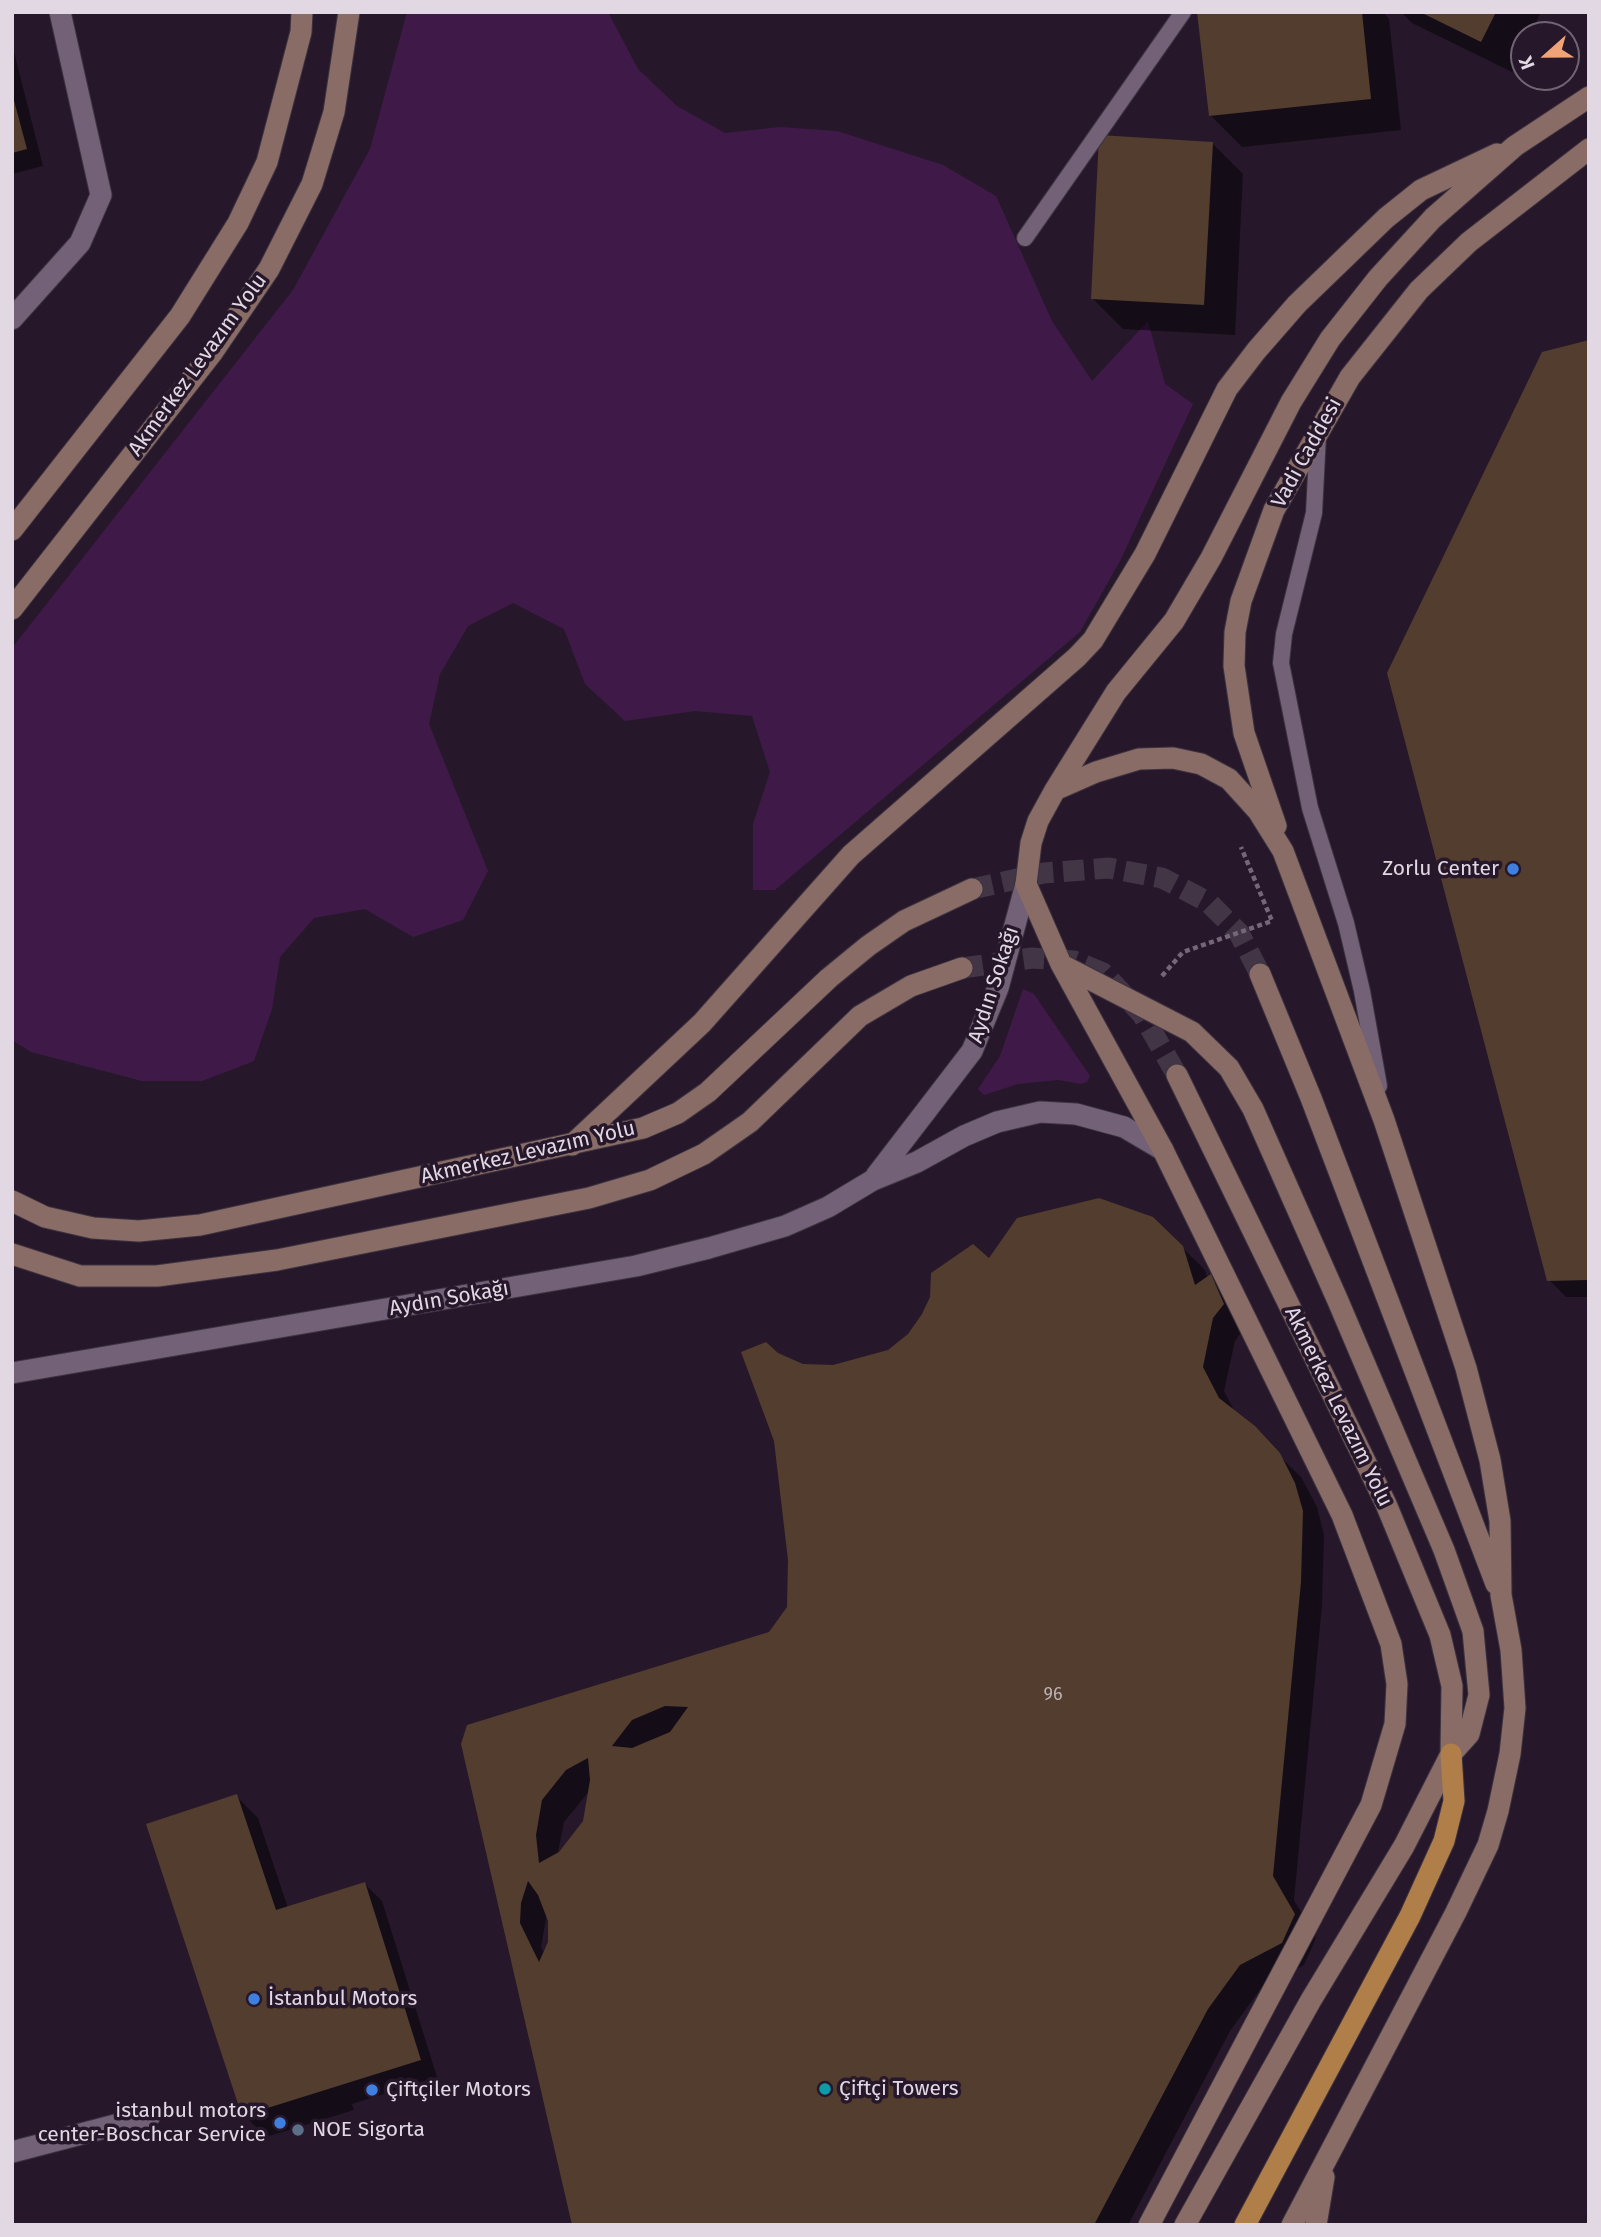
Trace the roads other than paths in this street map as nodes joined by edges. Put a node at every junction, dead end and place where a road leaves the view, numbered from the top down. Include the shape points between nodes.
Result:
1 (60, 12) edge
2 (302, 12) edge
3 (349, 12) edge
4 (1183, 12) edge
5 (1589, 97) edge
6 (1515, 146) junction
7 (1589, 149) edge
8 (1025, 238) dead end
9 (12, 319) edge
10 (1318, 430) junction
11 (12, 530) edge
12 (12, 609) edge
13 (1055, 790) junction
14 (1283, 851) junction
15 (1026, 884) junction
16 (972, 889) tunnel mouth
17 (1061, 964) junction
18 (962, 968) tunnel mouth
19 (1260, 974) tunnel mouth
20 (1177, 1075) tunnel mouth
21 (1384, 1120) junction
22 (572, 1145) junction
23 (1163, 1150) junction
24 (873, 1180) junction
25 (12, 1201) edge
26 (12, 1254) edge
27 (12, 1373) edge
28 (1500, 1595) junction
29 (1451, 1754) junction
30 (149, 2116) dead end
31 (12, 2152) edge
32 (1327, 2161) junction
33 (1149, 2225) edge
34 (1185, 2225) edge
35 (1245, 2225) edge
36 (1292, 2225) edge
37 (1316, 2225) edge

1 - 9 street via 102,195 80,243
2 - 11 main road, Akmerkez Levazım Yolu via 301,32 267,162 238,223 180,316
3 - 12 main road, Akmerkez Levazım Yolu via 334,112 312,184 269,269 212,353
4 - 8 lane
5 - 6 main road
6 - 13 main road via 1433,218 1330,339 1291,402 1174,621 1116,692
6 - 22 main road via 1421,190 1297,304 1227,389 1145,554 1093,640 851,855 702,1023
7 - 10 main road, Vadi Caddesi via 1469,242 1419,290 1350,377
10 - 14 main road, Vadi Caddesi via 1274,510 1235,632 1234,666 1244,733
10 - 21 lane via 1314,513 1281,663 1310,808 1362,991
13 - 14 main road via 1139,759 1173,758 1201,764 1229,779 1258,811
13 - 15 main road via 1031,843
14 - 21 main road
15 - 17 main road
15 - 24 street, Aydın Sokağı via 998,988 972,1051
16 - 22 main road, Akmerkez Levazım Yolu via 904,921 868,946 708,1092 678,1113 643,1128
17 - 23 main road
17 - 29 main road via 1192,1032 1229,1068 1253,1109 1413,1477 1473,1631 1479,1695 1469,1734
18 - 26 main road via 911,986 860,1016 750,1122 704,1154 638,1184 589,1198 277,1260 158,1276 80,1276
19 - 28 main road
20 - 29 main road, Akmerkez Levazım Yolu via 1386,1504 1440,1635 1452,1686
21 - 28 main road via 1465,1368 1490,1460 1500,1521
22 - 25 main road, Akmerkez Levazım Yolu via 200,1224 139,1231 93,1228 45,1217
23 - 24 street, Aydın Sokağı via 1124,1127 1076,1114 1040,1112 997,1122
23 - 33 main road via 1342,1516 1391,1644 1397,1684 1395,1724 1371,1805
24 - 27 street, Aydın Sokağı via 785,1226 636,1266
28 - 32 main road via 1511,1650 1515,1707 1510,1754 1488,1844
29 - 34 main road via 1404,1846
29 - 35 highway via 1454,1801 1444,1841 1410,1916
30 - 31 street
32 - 36 main road
32 - 37 main road

